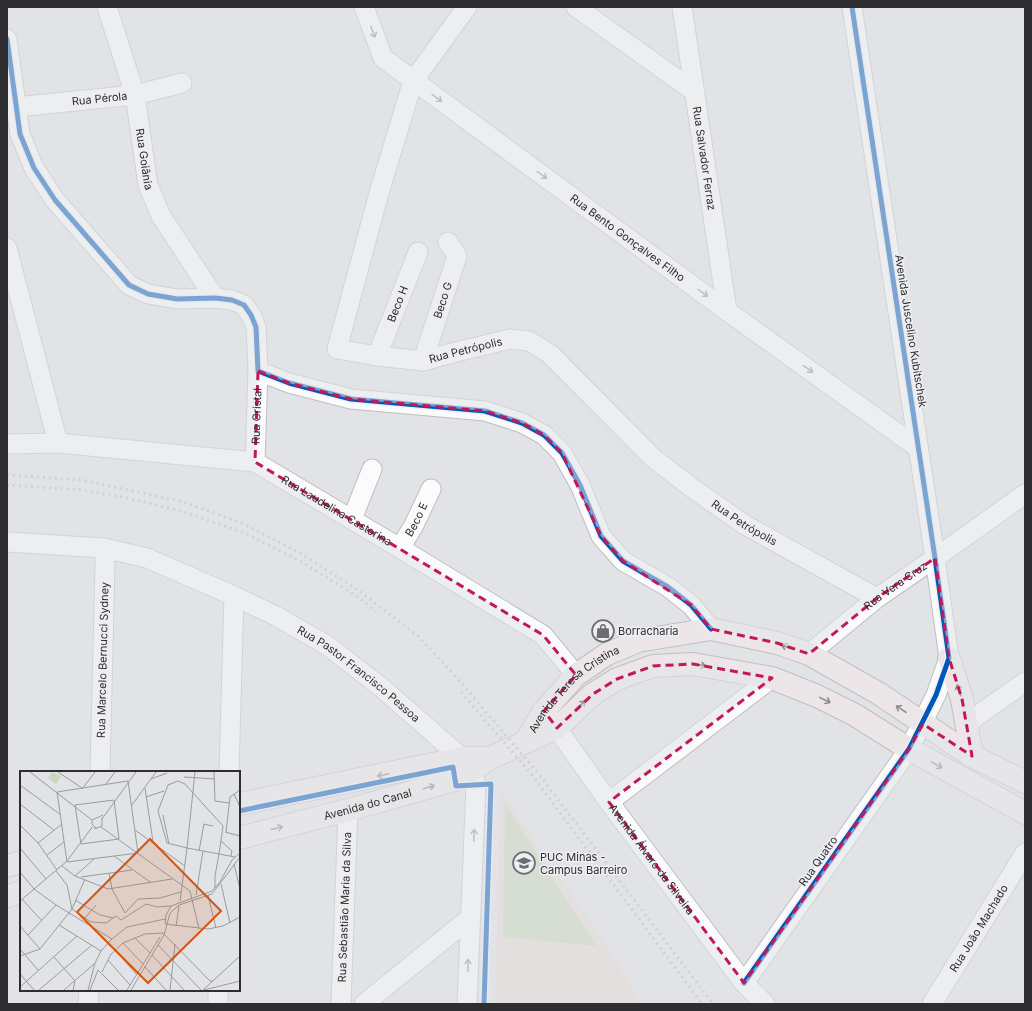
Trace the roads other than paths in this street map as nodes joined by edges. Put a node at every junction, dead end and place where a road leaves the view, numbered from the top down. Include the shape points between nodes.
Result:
1 (107, 7) edge
2 (364, 7) edge
3 (467, 7) edge
4 (576, 7) edge
5 (682, 7) edge
6 (852, 8) edge
7 (7, 39) edge
8 (413, 81) junction
9 (182, 83) dead end
10 (695, 92) junction
11 (136, 95) junction
12 (16, 106) junction
13 (448, 242) dead end
14 (7, 248) edge
15 (418, 252) dead end
16 (215, 298) junction
17 (727, 311) junction
18 (377, 356) junction
19 (423, 361) junction
20 (258, 371) junction
21 (58, 443) junction
22 (7, 444) edge
23 (918, 448) junction
24 (255, 462) junction
25 (372, 470) dead end
26 (431, 490) dead end
27 (1025, 494) edge
28 (352, 519) junction
29 (7, 542) edge
30 (104, 548) junction
31 (400, 548) junction
32 (935, 558) junction
33 (234, 596) junction
34 (876, 598) junction
35 (711, 629) junction
36 (809, 654) junction
37 (949, 658) junction
38 (576, 675) junction
39 (772, 678) junction
40 (1025, 682) edge
41 (544, 710) junction
42 (967, 723) junction
43 (923, 724) junction
44 (557, 728) junction
45 (526, 741) junction
46 (909, 750) junction
47 (972, 756) junction
48 (467, 764) junction
49 (100, 771) edge
50 (229, 771) edge
51 (1025, 782) edge
52 (609, 802) junction
53 (240, 804) edge
54 (348, 810) junction
55 (1025, 813) edge
56 (240, 838) edge
57 (1025, 853) edge
58 (20, 862) edge
59 (7, 866) edge
60 (20, 893) edge
61 (7, 896) edge
62 (470, 918) junction
63 (744, 983) junction
64 (89, 991) edge
65 (218, 991) edge
66 (88, 1004) edge
67 (218, 1004) edge
68 (341, 1004) edge
69 (364, 1004) edge
70 (467, 1004) edge
71 (765, 1004) edge
72 (932, 1004) edge

1 - 11 street, Rua Goiânia
2 -> 8 street, Rua Bento Gonçalves Filho via 383,58
3 - 8 street, Rua Petrópolis
4 - 10 street
5 - 10 street, Rua Salvador Ferraz
6 - 23 street, Avenida Juscelino Kubitschek
7 - 12 street, Rua Cristal
8 -> 17 street, Rua Bento Gonçalves Filho
8 - 18 street, Rua Petrópolis via 379,193 337,349
9 - 11 street, Rua Pérola
10 - 17 street, Rua Salvador Ferraz
11 - 12 street, Rua Pérola
11 - 16 street, Rua Goiânia via 148,185 161,216
12 - 16 street, Rua Cristal via 20,134 34,168 55,200 129,285 148,294 177,299
13 - 19 street, Beco G via 457,256
14 - 21 street
15 - 18 street, Beco H
16 - 20 street, Rua Cristal via 232,300 244,305 251,315 256,327
17 -> 23 street, Rua Bento Gonçalves Filho
18 - 19 street, Rua Petrópolis
19 - 34 street, Rua Petrópolis via 510,339 529,341 550,354 653,458 695,490 745,525
20 - 24 street, Rua Cristal
20 - 35 street via 289,383 351,399 485,411 522,423 544,435 562,453 580,485 601,536 623,560 692,605
21 - 22 street, Rua Laudelina Castorina
21 - 24 street, Rua Laudelina Castorina
23 - 32 street, Avenida Juscelino Kubitschek
24 - 28 street, Rua Laudelina Castorina
25 - 28 street
26 - 31 street, Beco E
27 - 32 street, Rua Vera Cruz
28 - 31 street, Rua Laudelina Castorina
29 - 30 street, Rua Pastor Francisco Pessoa
30 - 33 street, Rua Pastor Francisco Pessoa via 147,558
30 - 49 street, Rua Marcelo Bernucci Sydney
31 - 38 street, Rua Laudelina Castorina via 543,635
32 - 34 street, Rua Vera Cruz
32 - 37 street, Avenida Juscelino Kubitschek
33 - 48 street, Rua Pastor Francisco Pessoa via 276,616 328,646 382,688
33 - 50 street
34 - 36 street, Rua Vera Cruz
36 -> 35 main road, Avenida Teresa Cristina via 777,643
35 - 38 main road, Avenida Teresa Cristina via 638,641 607,654
43 -> 36 main road, Avenida Teresa Cristina via 878,693
42 -> 37 main road
37 - 43 street, Rua Quatro
38 - 41 main road, Avenida Teresa Cristina
44 -> 39 main road, Avenida Teresa Cristina via 593,694 617,679 654,666 693,664
39 -> 46 main road, Avenida Teresa Cristina via 855,715
39 - 52 street
40 - 42 street
41 - 44 street, Avenida Álvaro da Silveira
41 - 45 main road, Avenida Teresa Cristina
42 - 47 main road
43 - 46 street, Rua Quatro
43 - 47 main road, Avenida Teresa Cristina
44 - 45 main road, Avenida Teresa Cristina
44 - 52 street, Avenida Álvaro da Silveira
45 - 48 main road, Avenida do Canal via 490,758
46 -> 55 main road, Avenida Teresa Cristina
46 - 63 street, Rua Quatro
47 - 51 main road, Avenida Teresa Cristina
48 -> 53 main road, Avenida do Canal
54 -> 48 main road, Avenida do Canal via 455,780
62 -> 48 street via 476,785
52 - 63 street, Avenida Álvaro da Silveira
56 -> 54 main road, Avenida do Canal
54 - 68 street, Rua Sebastião Maria da Silva
57 - 72 street, Rua João Machado
58 - 59 main road
60 - 61 main road
62 - 69 street
70 -> 62 street
63 - 71 street, Avenida Álvaro da Silveira
64 - 66 street
65 - 67 street

